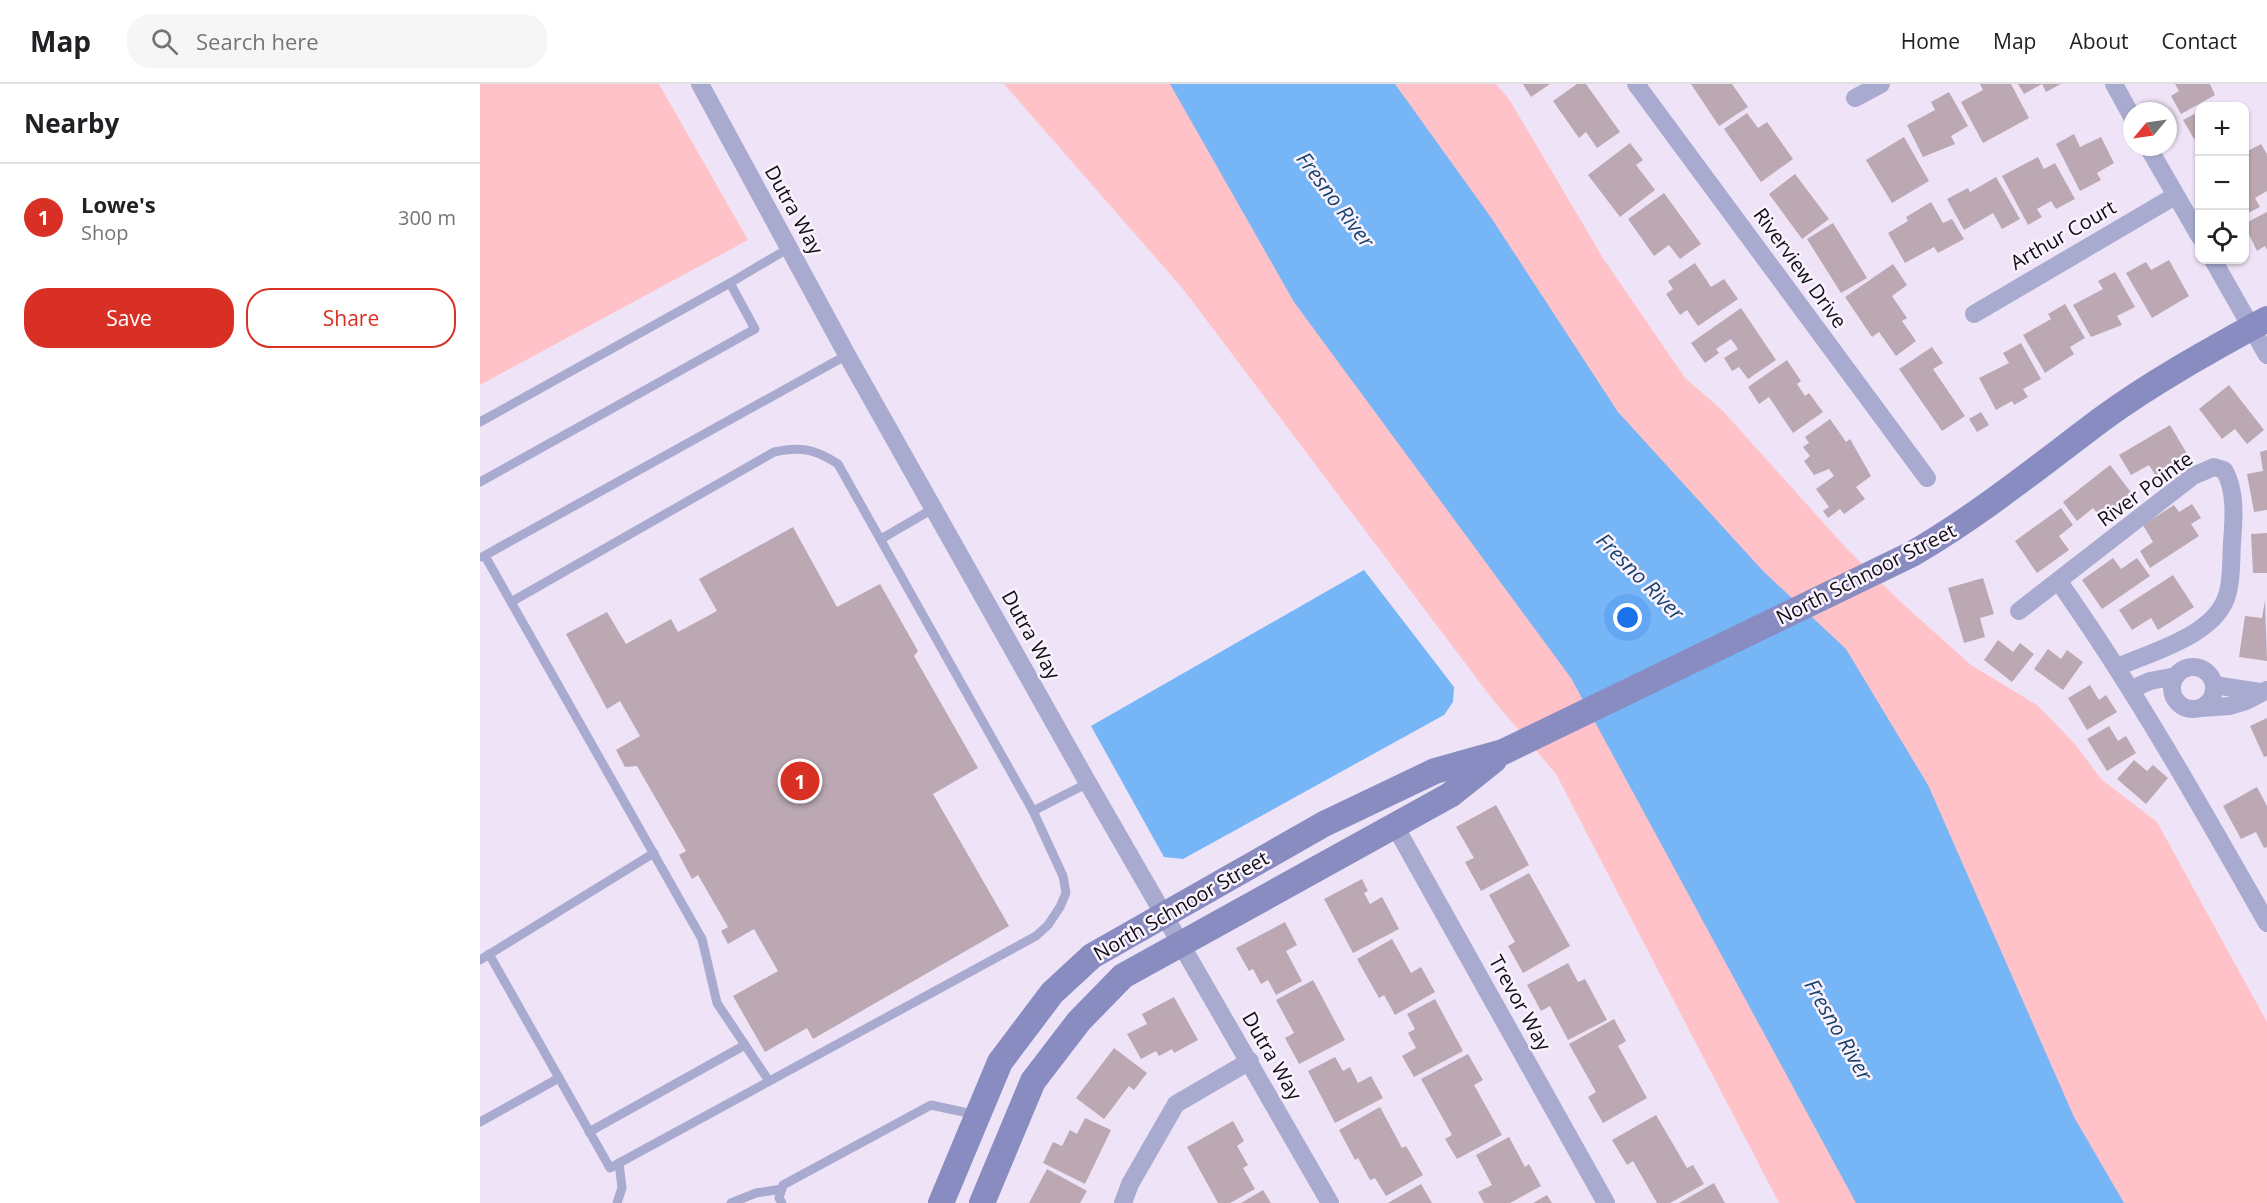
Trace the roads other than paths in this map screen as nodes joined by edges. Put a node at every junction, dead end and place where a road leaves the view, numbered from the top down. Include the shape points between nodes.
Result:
1 (700, 84) edge
2 (1636, 84) edge
3 (1881, 84) edge
4 (2114, 84) edge
5 (1855, 98) dead end
6 (2124, 102) edge
7 (2153, 156) edge
8 (2175, 196) junction
9 (2195, 230) edge
10 (789, 248) junction
11 (2215, 264) edge
12 (730, 283) junction
13 (1974, 314) dead end
14 (2260, 323) edge
15 (847, 355) junction
16 (2267, 355) edge
17 (480, 422) edge
18 (1927, 478) dead end
19 (480, 482) edge
20 (934, 508) junction
21 (881, 539) junction
22 (483, 557) edge
23 (2059, 582) junction
24 (511, 602) junction
25 (2019, 611) dead end
26 (2118, 667) junction
27 (2176, 676) junction
28 (2214, 685) junction
29 (2132, 688) junction
30 (2264, 691) edge
31 (2194, 709) junction
32 (2154, 724) junction
33 (1503, 752) junction
34 (1088, 783) junction
35 (1033, 812) junction
36 (1395, 826) junction
37 (654, 853) junction
38 (1165, 913) junction
39 (2267, 923) edge
40 (1182, 943) junction
41 (489, 954) junction
42 (480, 960) edge
43 (745, 1045) junction
44 (1250, 1061) junction
45 (559, 1078) junction
46 (769, 1081) junction
47 (978, 1115) junction
48 (480, 1122) edge
49 (589, 1131) junction
50 (619, 1163) junction
51 (782, 1189) junction
52 (617, 1203) edge
53 (731, 1203) edge
54 (782, 1203) edge
55 (941, 1203) edge
56 (982, 1203) edge
57 (1123, 1203) edge
58 (1330, 1203) edge
59 (1606, 1203) edge

1 - 10 street, Dutra Way
2 - 18 street, Riverview Drive
3 - 5 street
4 - 6 street
7 - 8 street
8 - 9 street
8 - 13 street, Arthur Court
10 - 12 lane
10 - 15 street, Dutra Way
11 - 14 street
12 - 17 lane
12 - 19 lane via 755,329
14 - 16 street
14 - 33 street, North Schnoor Street via 2148,388 1968,521 1912,554
15 - 20 street, Dutra Way
15 - 22 lane
20 - 21 lane
20 - 34 street, Dutra Way
21 - 24 lane via 838,464 821,453 792,447 774,452
21 - 35 lane
22 - 24 lane
23 - 25 street, River Pointe
23 - 26 street
23 - 26 street, River Pointe via 2193,476 2214,467 2224,470 2231,482 2233,530 2228,594 2214,618 2190,637
24 - 37 lane
26 - 29 street
27 - 28 street via 2187,668 2201,669
27 - 29 street
27 - 31 street via 2173,696 2181,706
28 - 30 street
28 - 31 street via 2212,699
29 - 32 street
30 - 31 street via 2229,706
31 - 32 street
32 - 39 street
33 - 36 street, North Schnoor Street via 1450,795
33 - 38 street, North Schnoor Street via 1435,771 1344,815
34 - 35 lane
34 - 38 street, Dutra Way
35 - 46 lane via 1063,876 1063,900 1048,925 1036,936
36 - 40 street, North Schnoor Street
36 - 59 street, Trevor Way
37 - 41 lane
37 - 43 lane via 702,939 717,1003
38 - 40 street, Dutra Way
38 - 47 street, North Schnoor Street via 1092,956 1052,993 1000,1062
40 - 44 street, Dutra Way
40 - 56 street, North Schnoor Street via 1123,976 1079,1021 1033,1081
41 - 42 lane
41 - 45 lane
43 - 46 lane
43 - 49 lane
44 - 57 street via 1176,1104
44 - 58 street, Dutra Way
45 - 48 lane
45 - 49 lane
46 - 50 lane
47 - 51 lane via 931,1106 783,1185
47 - 55 street, North Schnoor Street
49 - 50 lane via 609,1168
50 - 52 lane via 622,1188
51 - 53 lane via 756,1193
51 - 54 lane

